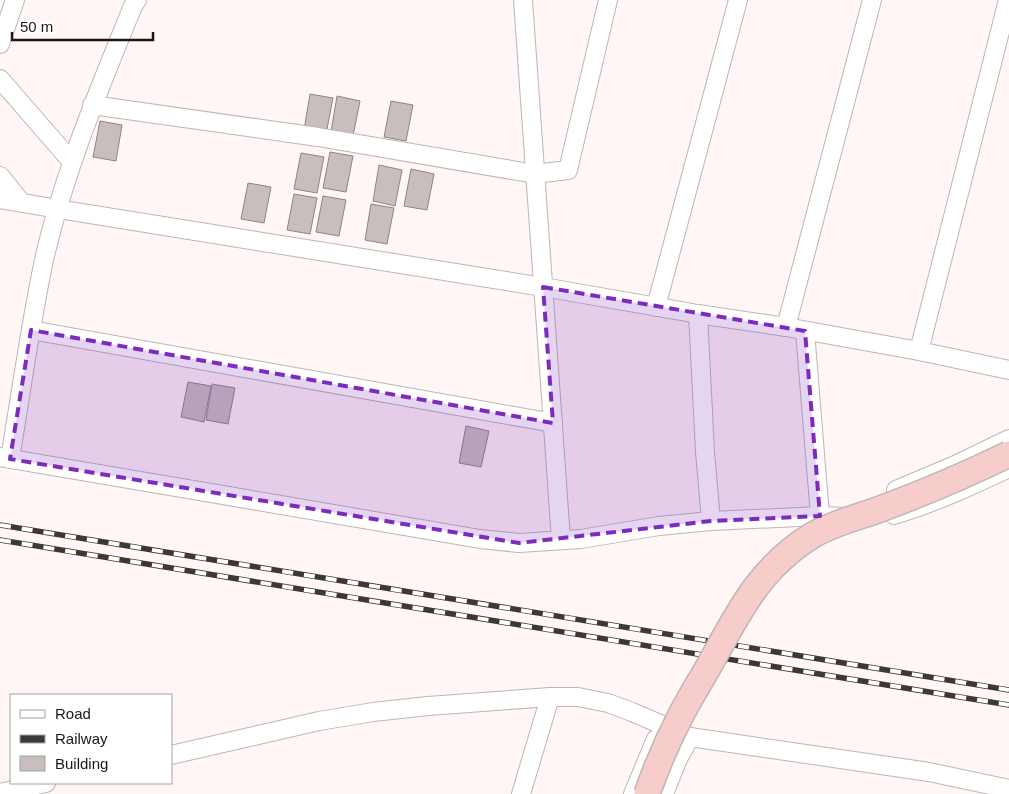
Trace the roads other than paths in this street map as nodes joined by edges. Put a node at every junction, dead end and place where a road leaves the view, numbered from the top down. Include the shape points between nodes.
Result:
1 (15, 0) edge
2 (137, 0) edge
3 (523, 0) edge
4 (608, 0) edge
5 (738, 0) edge
6 (872, 0) edge
7 (1008, 0) edge
8 (0, 44) edge
9 (0, 79) edge
10 (92, 105) junction
11 (72, 162) junction
12 (535, 174) junction
13 (0, 176) edge
14 (0, 198) edge
15 (21, 202) junction
16 (58, 209) junction
17 (543, 287) junction
18 (656, 307) junction
19 (698, 314) junction
20 (786, 327) junction
21 (31, 330) junction
22 (804, 331) junction
23 (919, 351) junction
24 (1009, 370) edge
25 (553, 423) junction
26 (1009, 439) edge
27 (1009, 454) edge
28 (5, 458) edge
29 (1009, 468) edge
30 (820, 516) junction
31 (711, 521) junction
32 (561, 540) junction
33 (550, 697) junction
34 (662, 725) junction
35 (690, 736) junction
36 (172, 754) edge
37 (42, 784) edge
38 (658, 789) edge
39 (1009, 789) edge
40 (1, 793) edge
41 (521, 794) edge
42 (633, 794) edge

1 - 8 street
2 - 10 street
3 - 12 street
4 - 12 street via 568,170
5 - 18 street
6 - 20 street
7 - 23 street
9 - 11 street
10 - 11 street
10 - 12 street via 318,137
11 - 16 street
12 - 17 street
13 - 15 street
14 - 15 street
15 - 16 street
16 - 17 street
16 - 21 street via 44,260
17 - 18 street
17 - 25 street
18 - 19 street
19 - 20 street
19 - 31 street
20 - 22 street
21 - 25 street
21 - 28 street
22 - 23 street
22 - 30 street
23 - 24 street
25 - 32 street
26 - 30 street via 907,486
27 - 38 street, bridge via 925,492 838,523 814,535 775,564 744,602 680,717 653,777
28 - 32 street via 480,539 519,543
29 - 30 street via 957,492 891,516
30 - 31 street
31 - 32 street
33 - 34 street via 578,697 608,703
33 - 36 street via 373,712
33 - 41 street
34 - 35 street
34 - 38 street
35 - 38 street
35 - 39 street via 929,772
37 - 40 street
38 - 42 street

